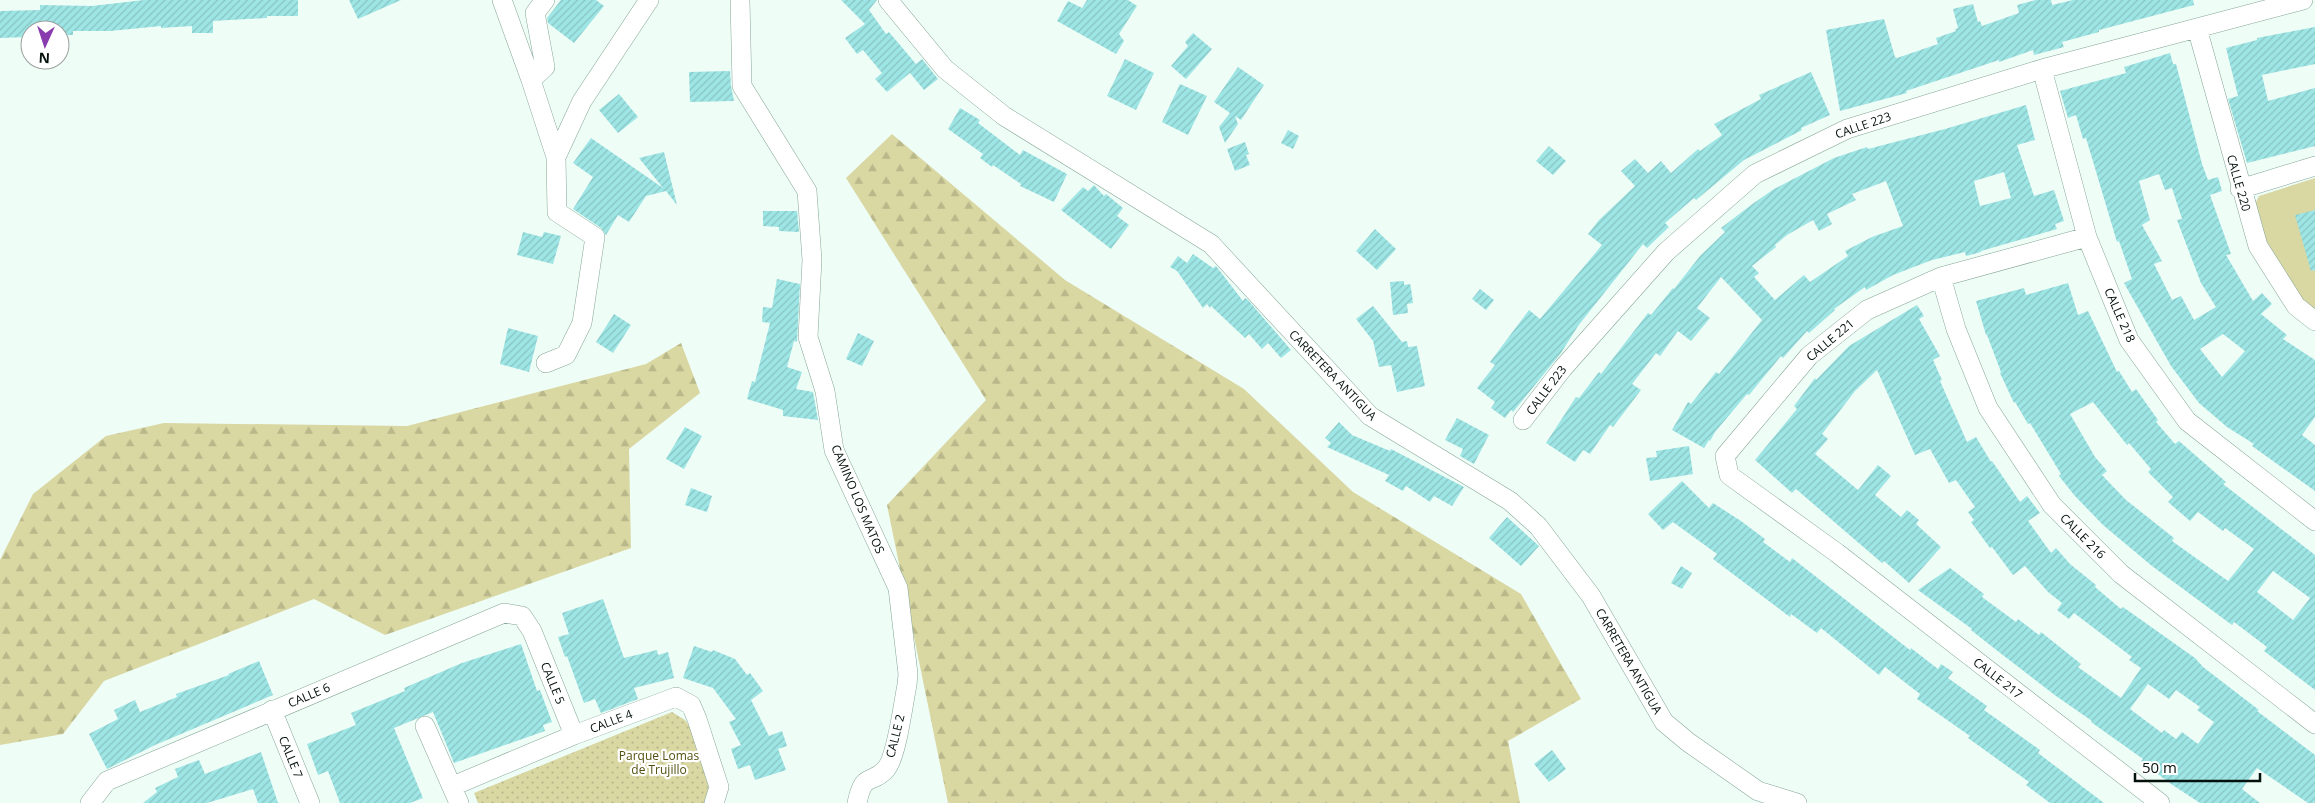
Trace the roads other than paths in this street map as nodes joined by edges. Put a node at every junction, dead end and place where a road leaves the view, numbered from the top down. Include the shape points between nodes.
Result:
1 (502, 0) edge
2 (545, 0) edge
3 (649, 0) edge
4 (740, 0) edge
5 (888, 0) edge
6 (2303, 0) edge
7 (2197, 28) junction
8 (2042, 69) junction
9 (531, 80) junction
10 (556, 158) junction
11 (2315, 166) edge
12 (2240, 189) junction
13 (2086, 237) junction
14 (1941, 277) junction
15 (2315, 321) edge
16 (546, 363) dead end
17 (1523, 420) dead end
18 (2315, 521) edge
19 (1837, 553) joint
20 (532, 631) joint
21 (907, 685) joint
22 (272, 710) junction
23 (2315, 724) edge
24 (425, 726) dead end
25 (574, 735) junction
26 (456, 794) edge
27 (90, 803) edge
28 (310, 803) edge
29 (714, 803) edge
30 (858, 803) edge
31 (1797, 803) edge
32 (2160, 803) edge

1 - 9 street
2 - 9 street via 535,13 545,67
3 - 10 street via 582,102
4 - 21 street, CAMINO LOS MATOS via 742,86 807,191 812,260 808,337 826,391 834,450 898,588
5 - 31 street, CARRETERA ANTIGUA via 944,69 1004,116 1211,244 1370,416 1510,501 1538,526 1591,596 1664,722 1758,791
6 - 7 street, CALLE 223
7 - 8 street, CALLE 223
7 - 12 street, CALLE 220
8 - 13 street, CALLE 218
8 - 17 street, CALLE 223 via 1847,129 1755,174 1666,252 1563,368
9 - 10 street
10 - 16 street via 557,212 595,237 582,324 566,355
11 - 12 street
12 - 15 street, CALLE 220 via 2258,246 2296,306
13 - 14 street, CALLE 221
13 - 18 street, CALLE 218 via 2129,340 2187,421
14 - 19 street, CALLE 221 via 1866,310 1809,356 1725,456 1729,475
14 - 23 street, CALLE 216 via 1956,329 1988,408 2052,505 2121,574
19 - 32 street, CALLE 217
20 - 22 street, CALLE 6 via 522,616 504,613
20 - 25 street, CALLE 5
21 - 30 street, CALLE 2 via 892,756 885,769 866,780
22 - 27 street, CALLE 6 via 107,781
22 - 28 street, CALLE 7
24 - 26 street
25 - 26 street, CALLE 4
25 - 29 street, CALLE 4 via 676,697 691,705 697,719 719,787

